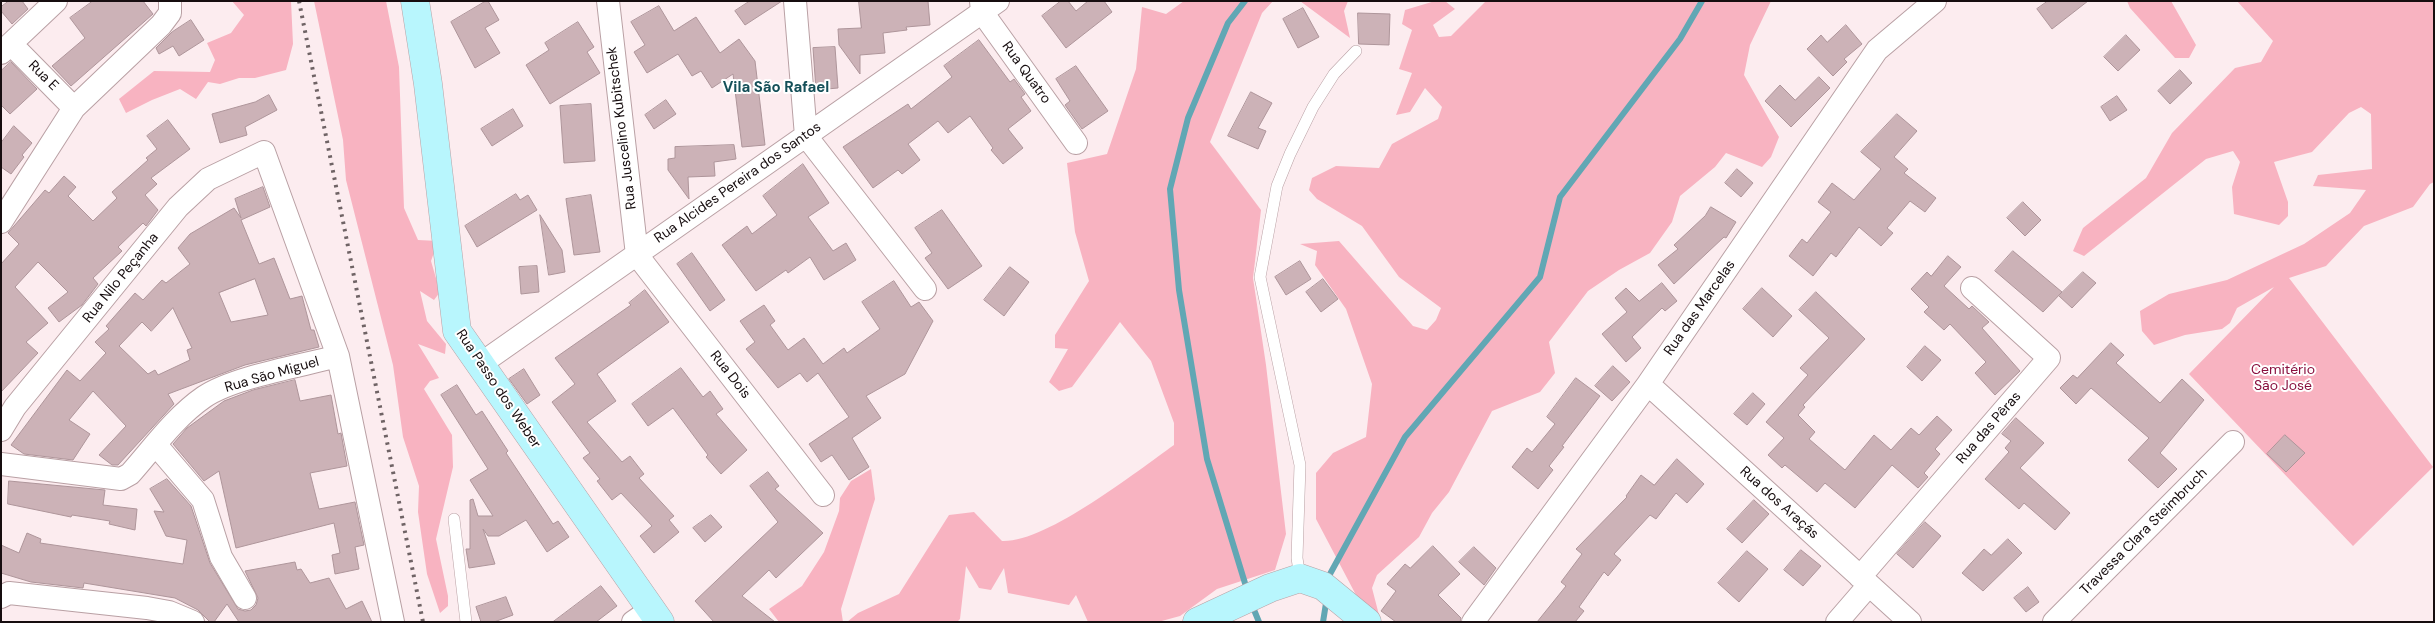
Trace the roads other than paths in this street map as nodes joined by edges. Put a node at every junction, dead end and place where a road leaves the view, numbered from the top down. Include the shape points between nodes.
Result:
1 (56, 1) edge
2 (170, 1) edge
3 (415, 1) edge
4 (608, 1) edge
5 (795, 1) edge
6 (1935, 1) edge
7 (987, 5) edge
8 (6, 49) edge
9 (1356, 51) dead end
10 (74, 108) junction
11 (806, 136) junction
12 (1076, 143) dead end
13 (264, 152) joint
14 (1, 222) edge
15 (637, 254) junction
16 (1972, 288) dead end
17 (925, 289) dead end
18 (338, 356) junction
19 (479, 365) junction
20 (1648, 384) junction
21 (1, 430) edge
22 (2233, 442) dead end
23 (156, 445) junction
24 (1, 464) edge
25 (823, 495) dead end
26 (454, 519) dead end
27 (1300, 578) junction
28 (1864, 581) junction
29 (1, 597) edge
30 (245, 598) dead end
31 (648, 618) edge
32 (193, 622) edge
33 (393, 622) edge
34 (466, 622) edge
35 (1197, 622) edge
36 (1367, 622) edge
37 (1473, 622) edge
38 (1837, 622) edge
39 (1910, 622) edge
40 (2054, 622) edge

1 - 8 street
2 - 10 street via 170,13 161,26
3 - 19 street, Rua Passo dos Weber via 457,331
4 - 15 street, Rua Juscelino Kubitschek
5 - 11 street
6 - 20 street, Rua das Marcelas via 1877,50
7 - 11 street, Rua Alcides Pereira dos Santos
7 - 12 street, Rua Quatro
8 - 10 street, Rua E
9 - 27 lane via 1334,74 1290,154 1277,186 1260,277 1300,465 1297,558
10 - 14 street
11 - 15 street, Rua Alcides Pereira dos Santos
11 - 17 street
13 - 18 street, Rua São Miguel
13 - 21 street, Rua Nilo Peçanha via 208,179 178,207 15,407
15 - 19 street, Rua Alcides Pereira dos Santos
15 - 25 street, Rua Dois
16 - 28 street, Rua das Pêras via 2050,358
18 - 23 street, Rua São Miguel via 231,384 204,397 181,416
18 - 33 street, Rua São Miguel
19 - 31 street, Rua Passo dos Weber
20 - 28 street, Rua dos Araçás
20 - 37 street, Rua das Marcelas
22 - 40 street, Travessa Clara Steimbruch
23 - 24 street, Rua São Miguel via 130,474 121,478
23 - 30 street via 204,500 221,557
26 - 34 lane
27 - 35 street via 1270,588
27 - 36 street via 1323,586
28 - 38 street
28 - 39 street, Rua dos Araçás
29 - 32 street via 9,593 147,608 169,612

